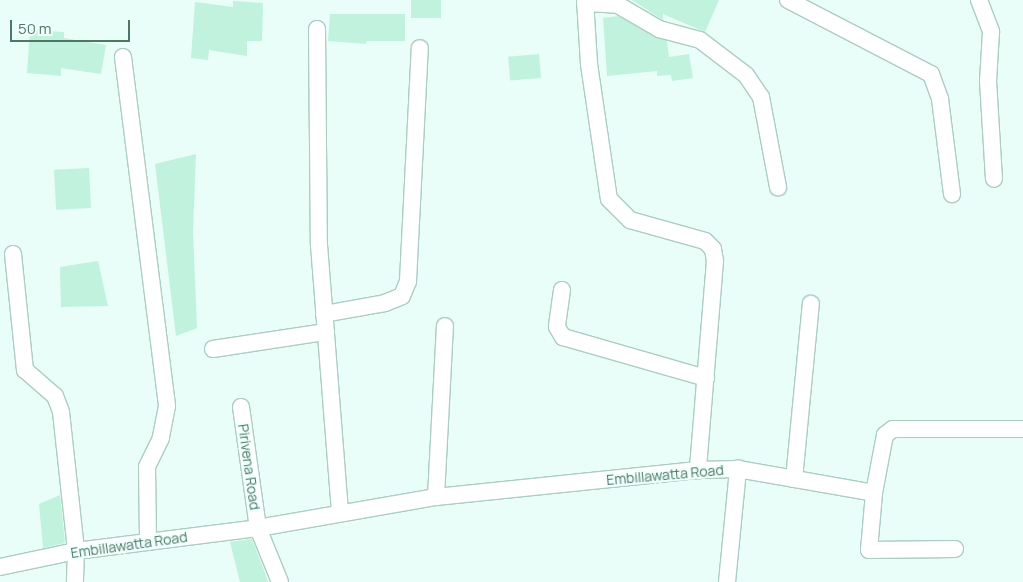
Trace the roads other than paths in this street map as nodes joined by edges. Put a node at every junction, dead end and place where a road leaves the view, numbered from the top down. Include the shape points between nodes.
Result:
1 (788, 0) edge
2 (979, 0) edge
3 (585, 1) edge
4 (317, 28) dead end
5 (420, 48) dead end
6 (123, 57) dead end
7 (994, 179) dead end
8 (778, 187) dead end
9 (952, 194) dead end
10 (13, 254) dead end
11 (562, 290) dead end
12 (811, 304) dead end
13 (324, 314) junction
14 (445, 326) dead end
15 (326, 332) junction
16 (213, 349) dead end
17 (706, 378) junction
18 (240, 408) dead end
19 (1023, 429) edge
20 (738, 469) junction
21 (698, 470) junction
22 (794, 479) junction
23 (874, 493) junction
24 (436, 498) junction
25 (340, 512) junction
26 (258, 528) junction
27 (148, 542) junction
28 (955, 549) dead end
29 (76, 551) junction
30 (0, 567) edge
31 (74, 582) edge
32 (280, 582) edge
33 (727, 582) edge

1 - 9 street via 931,74 940,99
2 - 7 street via 991,32 988,81
3 - 8 street via 618,5 659,29 700,40 746,74 761,97
3 - 17 street via 589,64 609,199 630,220 705,241 713,249
4 - 13 street via 318,236
5 - 13 street via 408,281 402,296 384,303
6 - 27 street via 167,406 161,438 146,467
10 - 29 street via 26,370 54,396 61,412
11 - 17 street via 557,327 563,337
12 - 22 street
13 - 15 street
14 - 24 street
15 - 16 street
15 - 25 street
17 - 21 street
18 - 26 street, Pirivena Road
19 - 23 street via 893,430 885,435
20 - 21 street, Embillawatta Road
20 - 22 street, Embillawatta Road
20 - 33 street
21 - 24 street, Embillawatta Road
22 - 23 street, Embillawatta Road
23 - 28 street via 869,550
24 - 25 street, Embillawatta Road
25 - 26 street, Embillawatta Road
26 - 27 street, Embillawatta Road
26 - 32 street
27 - 29 street, Embillawatta Road
29 - 30 street, Embillawatta Road
29 - 31 street

